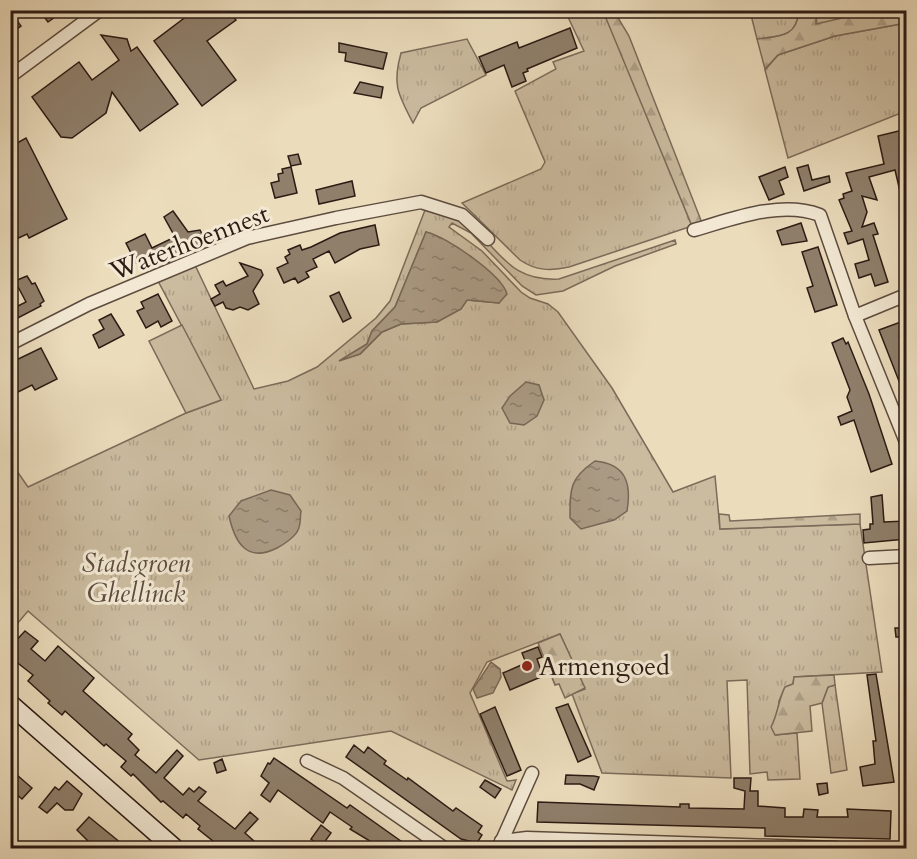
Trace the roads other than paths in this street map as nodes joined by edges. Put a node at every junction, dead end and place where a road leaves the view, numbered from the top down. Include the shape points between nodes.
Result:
1 (100, 10) edge
2 (12, 75) edge
3 (694, 230) dead end
4 (488, 239) dead end
5 (906, 295) edge
6 (855, 316) junction
7 (10, 344) edge
8 (906, 442) edge
9 (906, 556) edge
10 (869, 558) dead end
11 (10, 704) edge
12 (307, 761) dead end
13 (532, 773) dead end
14 (500, 845) edge
15 (707, 847) edge
16 (174, 849) edge
17 (444, 849) edge
18 (837, 849) edge

1 - 2 street
3 - 6 street via 753,213 788,210 820,215
4 - 7 street, Waterhoennest via 462,215 421,202 347,216 247,238 89,304
5 - 6 street
6 - 8 street
9 - 10 street
11 - 16 street
12 - 17 street via 343,777
13 - 14 street
14 - 15 street via 527,838
15 - 18 street

